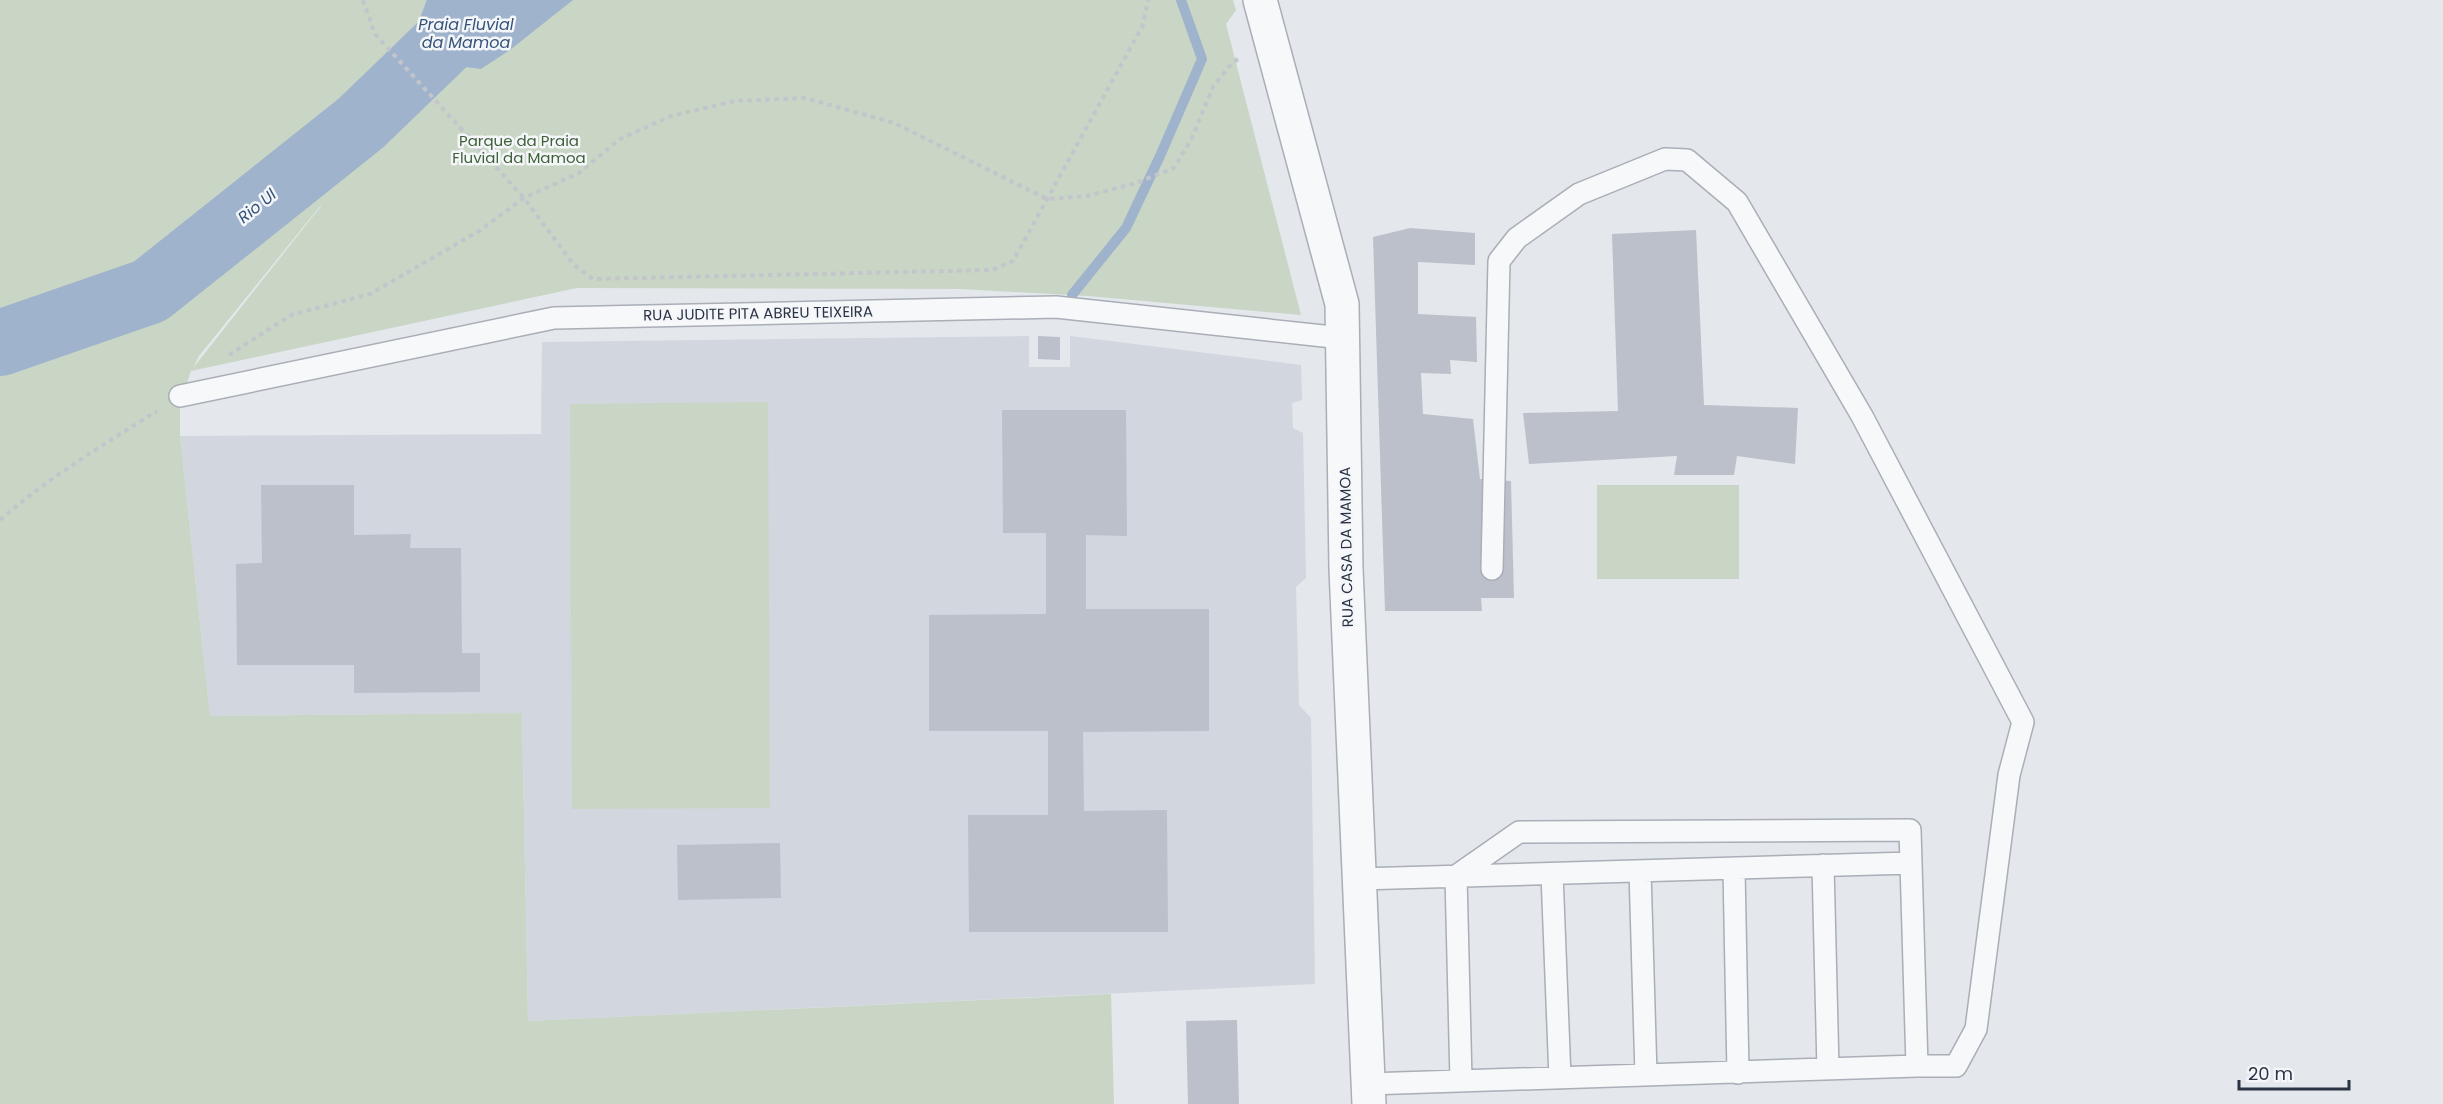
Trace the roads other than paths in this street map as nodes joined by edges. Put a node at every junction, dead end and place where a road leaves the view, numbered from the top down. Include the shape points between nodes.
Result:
1 (1260, 0) edge
2 (1342, 338) junction
3 (180, 396) road end
4 (1492, 569) dead end
5 (1911, 862) junction
6 (1823, 865) junction
7 (1734, 868) junction
8 (1640, 871) junction
9 (1552, 874) junction
10 (1456, 876) junction
11 (1359, 879) junction
12 (1917, 1066) junction
13 (1828, 1069) junction
14 (1738, 1072) junction
15 (1646, 1075) junction
16 (1560, 1078) junction
17 (1461, 1081) junction
18 (1369, 1094) edge

1 - 2 street, RUA CASA DA MAMOA via 1342,304
2 - 3 lane, RUA JUDITE PITA ABREU TEIXEIRA via 1056,307 554,318
2 - 11 street, RUA CASA DA MAMOA via 1346,569
4 - 12 lane via 1499,261 1517,238 1579,194 1665,159 1687,160 1737,202 1862,416 2023,722 2009,775 1976,1029 1956,1066
5 - 6 lane
5 - 10 lane via 1910,830 1519,832
5 - 12 lane
6 - 7 lane
6 - 13 lane
7 - 8 lane
7 - 14 lane
8 - 9 lane
8 - 15 lane
9 - 10 lane
9 - 16 lane
10 - 11 lane
10 - 17 lane
11 - 18 street, RUA CASA DA MAMOA
12 - 13 lane
13 - 14 lane
14 - 15 lane
15 - 16 lane
16 - 17 lane
17 - 18 lane

